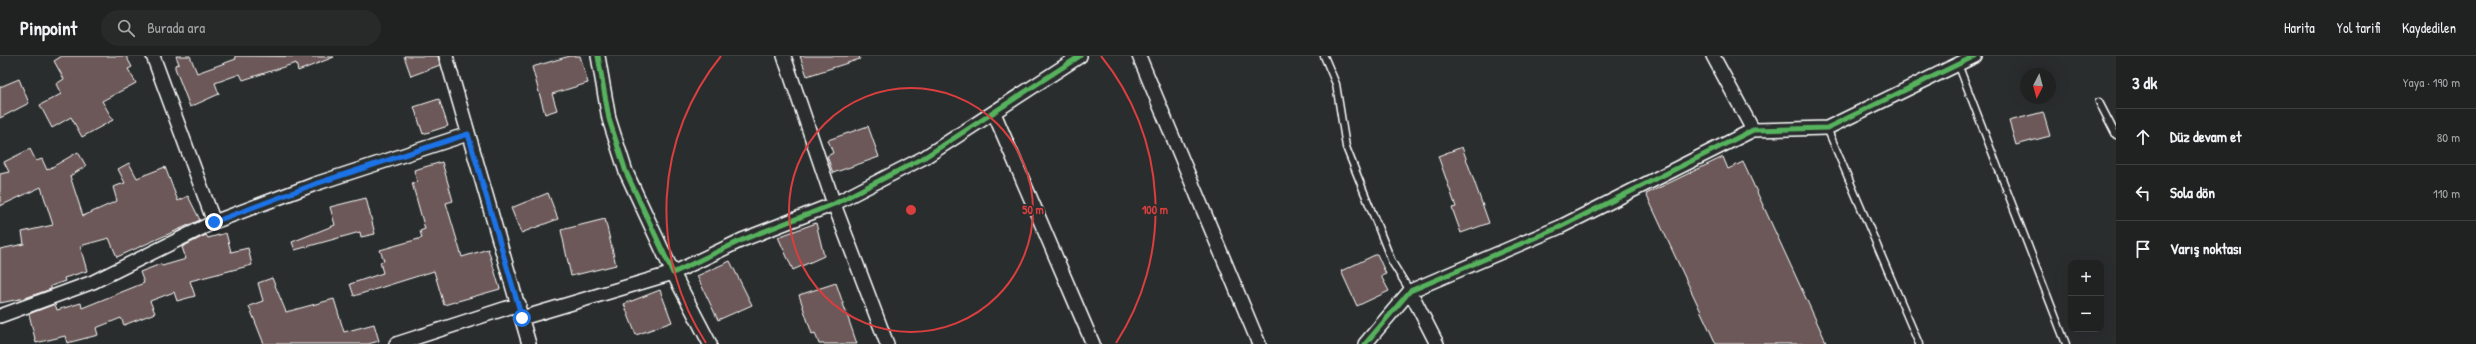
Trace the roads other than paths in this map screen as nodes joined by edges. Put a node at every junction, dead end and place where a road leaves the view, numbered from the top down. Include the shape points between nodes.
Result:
1 (153, 56) edge
2 (446, 56) edge
3 (598, 56) edge
4 (784, 56) edge
5 (1080, 56) edge
6 (1139, 56) edge
7 (1324, 56) edge
8 (1713, 56) edge
9 (1975, 56) edge
10 (1956, 60) edge
11 (2099, 102) dead end
12 (994, 113) junction
13 (1827, 128) junction
14 (1753, 130) junction
15 (468, 134) junction
16 (2116, 135) edge
17 (834, 204) junction
18 (214, 222) junction
19 (674, 273) junction
20 (1410, 291) junction
21 (518, 304) junction
22 (0, 316) edge
23 (522, 318) junction
24 (396, 344) edge
25 (529, 344) edge
26 (710, 344) edge
27 (887, 344) edge
28 (1093, 344) edge
29 (1259, 344) edge
30 (1365, 344) edge
31 (1437, 344) edge
32 (1919, 344) edge
33 (2066, 344) edge

1 - 18 street
2 - 15 street
3 - 19 street via 609,118 626,172
4 - 17 street
5 - 12 street
6 - 29 street
7 - 20 lane via 1336,84 1346,147 1392,262
8 - 14 street
9 - 10 street
10 - 13 street
10 - 33 lane
11 - 16 lane
12 - 17 street via 925,157
12 - 28 street
13 - 14 street
13 - 32 lane
14 - 20 street via 1560,227
15 - 18 street via 315,184
15 - 21 street
17 - 19 street via 742,240
17 - 27 street
18 - 22 street via 93,282
19 - 23 street
19 - 26 street
20 - 30 street
20 - 31 street
21 - 23 street
21 - 24 street
23 - 25 street

